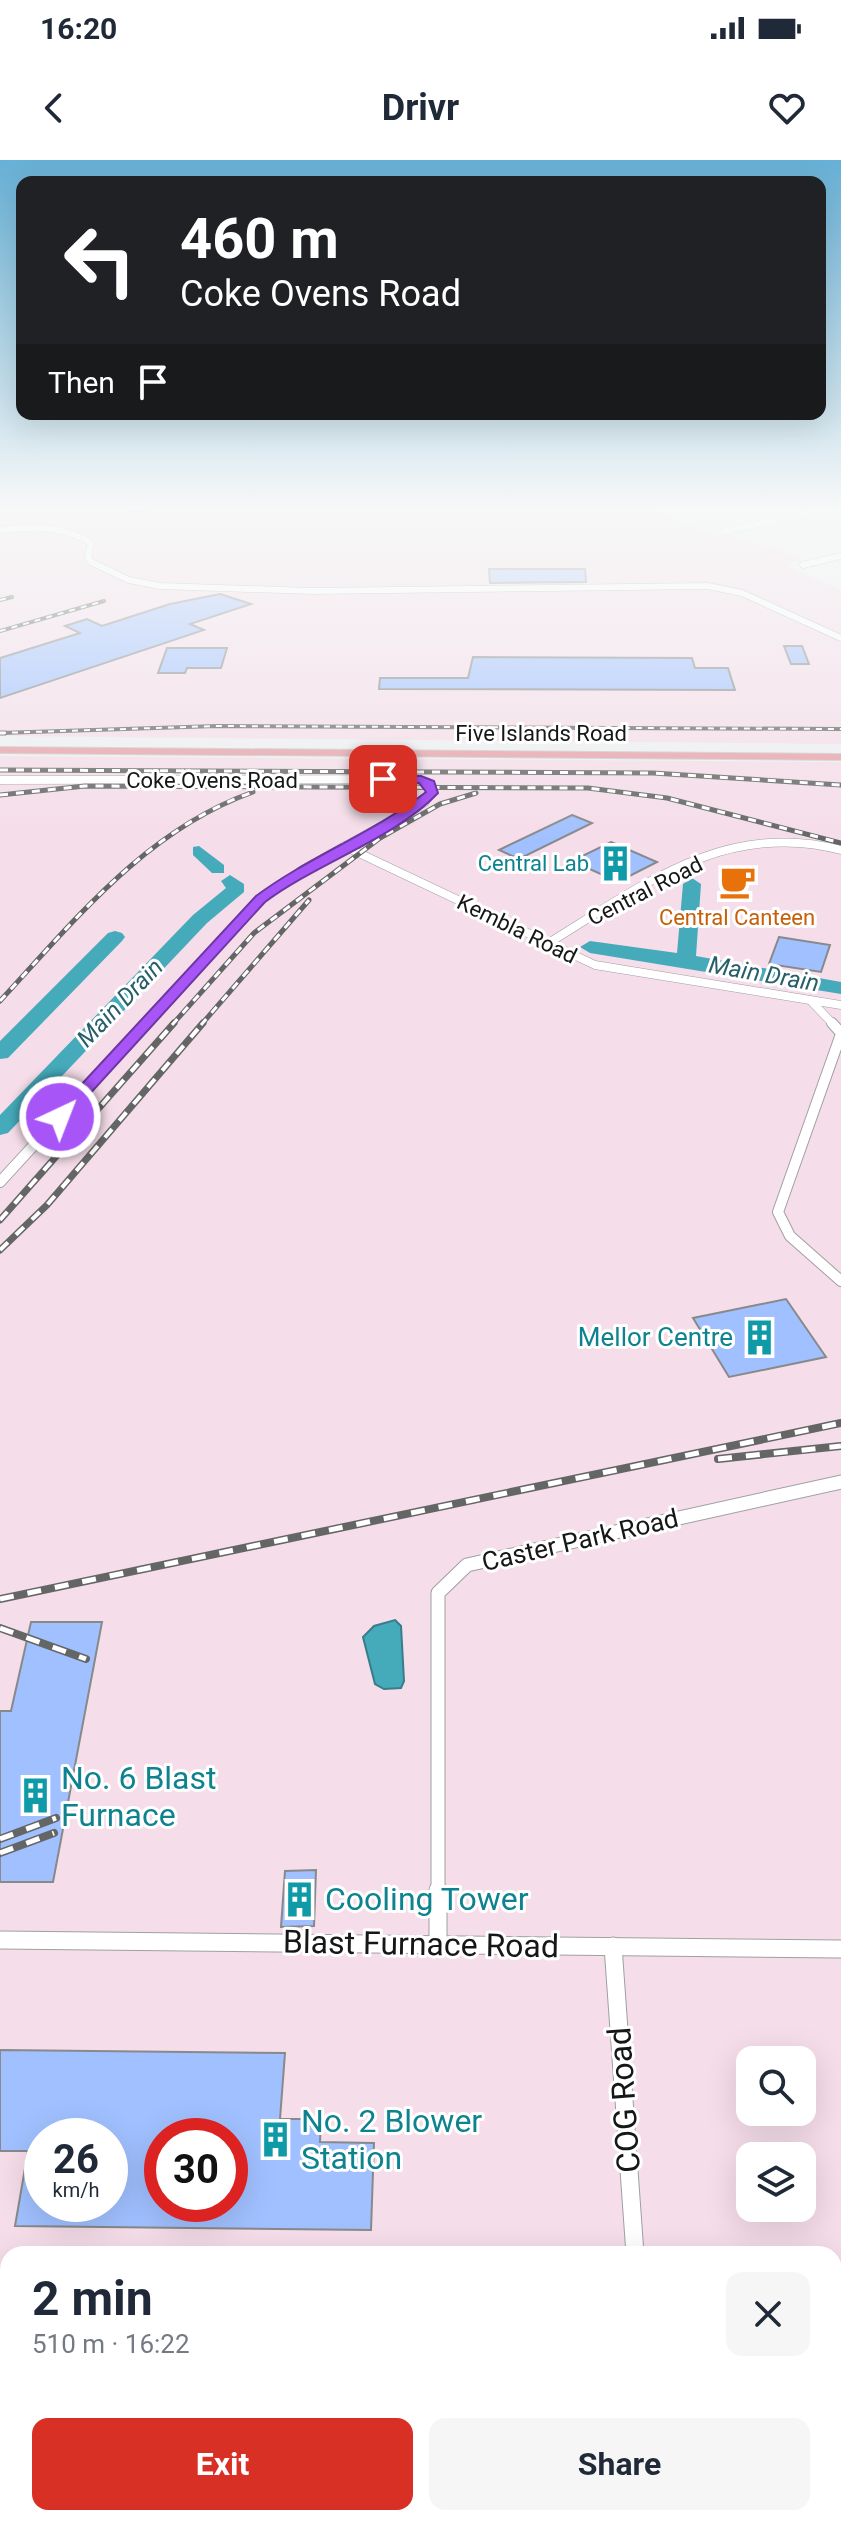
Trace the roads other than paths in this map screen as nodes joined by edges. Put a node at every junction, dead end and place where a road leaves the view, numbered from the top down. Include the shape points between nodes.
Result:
1 (802, 620) edge
2 (841, 638) edge
3 (0, 744) edge
4 (0, 750) edge
5 (841, 750) edge
6 (841, 757) edge
7 (0, 780) edge
8 (344, 846) junction
9 (841, 850) edge
10 (547, 944) junction
11 (810, 1000) junction
12 (841, 1005) edge
13 (841, 1034) edge
14 (0, 1182) edge
15 (841, 1281) edge
16 (841, 1482) edge
17 (0, 1940) edge
18 (438, 1944) junction
19 (613, 1946) junction
20 (841, 1949) edge
21 (634, 2246) edge

1 - 2 street
3 - 5 main road, Five Islands Road
4 - 6 main road, Five Islands Road
7 - 8 street, Coke Ovens Road via 424,781 432,789 425,802
8 - 10 street, Kembla Road
8 - 14 street via 261,899
9 - 10 street, Central Road via 787,840 733,849 680,868
10 - 11 street, Kembla Road via 595,965
11 - 12 street, Kembla Road
11 - 13 street
13 - 15 street via 778,1212 790,1236
16 - 18 street, Caster Park Road via 467,1565 438,1593
17 - 18 street, Blast Furnace Road
18 - 19 street, Blast Furnace Road
19 - 20 street, Blast Furnace Road
19 - 21 street, COG Road

